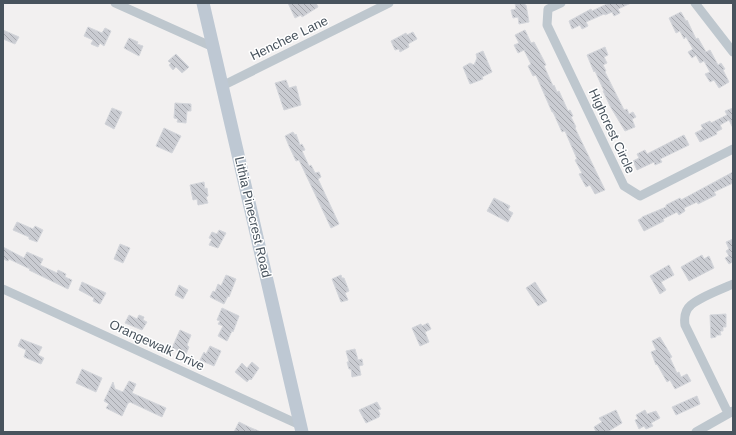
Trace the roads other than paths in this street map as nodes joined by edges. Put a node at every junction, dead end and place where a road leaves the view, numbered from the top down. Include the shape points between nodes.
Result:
1 (115, 3) edge
2 (203, 3) edge
3 (389, 3) edge
4 (561, 3) edge
5 (695, 3) edge
6 (213, 47) junction
7 (733, 52) edge
8 (222, 86) junction
9 (733, 149) edge
10 (733, 284) edge
11 (3, 289) edge
12 (730, 412) edge
13 (301, 428) edge
14 (696, 432) edge

1 - 6 street
2 - 6 main road, Lithia Pinecrest Road
3 - 8 street, Henchee Lane
4 - 9 street, Highcrest Circle via 548,9 547,25 624,186 640,196
5 - 7 street
6 - 8 main road, Lithia Pinecrest Road
8 - 13 main road, Lithia Pinecrest Road
10 - 12 street via 692,305 686,312 684,321
11 - 13 street, Orangewalk Drive
12 - 14 street

